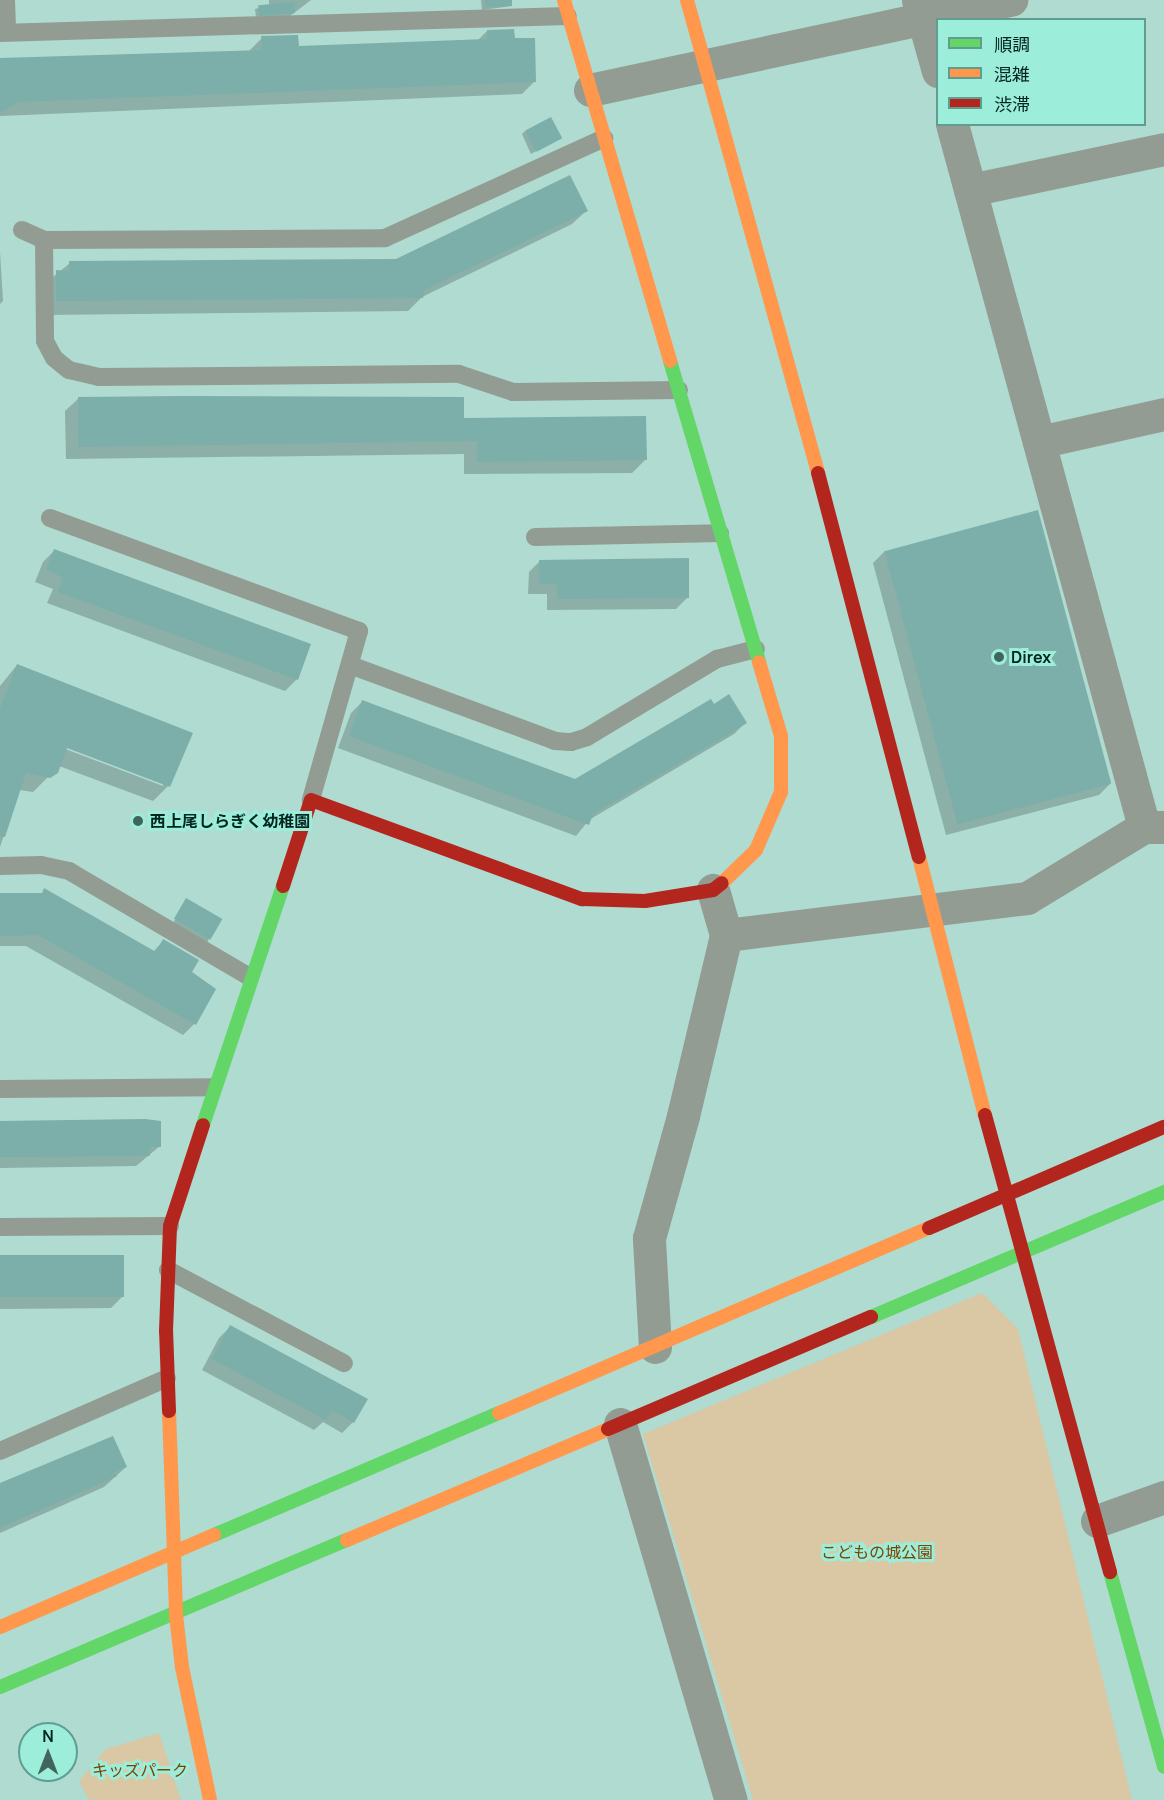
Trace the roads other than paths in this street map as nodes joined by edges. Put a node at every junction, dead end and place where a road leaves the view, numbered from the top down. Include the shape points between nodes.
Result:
1 (6, 0) edge
2 (687, 0) edge
3 (1011, 0) edge
4 (566, 8) edge
5 (920, 9) edge
6 (3, 32) edge
7 (936, 64) edge
8 (706, 66) junction
9 (590, 90) junction
10 (953, 126) edge
11 (604, 138) junction
12 (1164, 149) edge
13 (970, 190) junction
14 (22, 230) dead end
15 (44, 240) junction
16 (680, 390) junction
17 (1164, 414) edge
18 (1039, 442) junction
19 (50, 518) dead end
20 (720, 533) junction
21 (535, 537) dead end
22 (756, 649) junction
23 (350, 665) junction
24 (311, 800) junction
25 (1154, 827) edge
26 (0, 866) edge
27 (713, 890) junction
28 (932, 910) junction
29 (726, 935) junction
30 (250, 977) junction
31 (213, 1087) junction
32 (0, 1089) edge
33 (1164, 1127) edge
34 (1164, 1192) edge
35 (1005, 1193) junction
36 (170, 1226) junction
37 (0, 1227) edge
38 (1022, 1252) junction
39 (168, 1270) junction
40 (655, 1347) junction
41 (344, 1363) dead end
42 (167, 1378) junction
43 (621, 1424) junction
44 (0, 1451) edge
45 (1164, 1497) edge
46 (1097, 1521) junction
47 (172, 1556) junction
48 (176, 1615) junction
49 (0, 1628) edge
50 (0, 1687) edge
51 (1164, 1767) edge
52 (210, 1800) edge
53 (731, 1800) edge

1 - 6 lane
2 - 8 street
3 - 5 street
4 - 6 lane
4 - 9 street
5 - 7 street
5 - 8 street
8 - 9 street
8 - 28 street via 836,537
9 - 11 street
10 - 13 street
11 - 15 lane via 385,238
11 - 16 street
12 - 13 street
13 - 18 street
14 - 15 lane
15 - 16 lane via 45,341 54,358 79,373 99,377 459,374 513,392
16 - 20 street
17 - 18 street
18 - 25 street
19 - 23 lane via 359,631
20 - 21 lane
20 - 22 street
22 - 23 lane via 717,659 587,737 571,742 555,741
22 - 27 street via 781,736 781,792 756,850 739,870
23 - 24 lane
24 - 27 street via 582,899 645,901
24 - 30 street
25 - 28 street via 1027,898
26 - 30 lane via 41,865 69,871
27 - 29 street
28 - 29 street
28 - 35 street
29 - 40 street via 684,1116 649,1238
30 - 31 street
31 - 32 lane
31 - 36 street
33 - 35 street
34 - 38 street
35 - 38 street
35 - 40 street
36 - 37 lane
36 - 39 street
38 - 43 street
38 - 46 street
39 - 41 lane
39 - 42 street
40 - 47 street
42 - 44 lane
42 - 47 street
43 - 48 street
43 - 53 street
45 - 46 street
46 - 51 street
47 - 48 street
47 - 49 street
48 - 50 street
48 - 52 street via 182,1667

